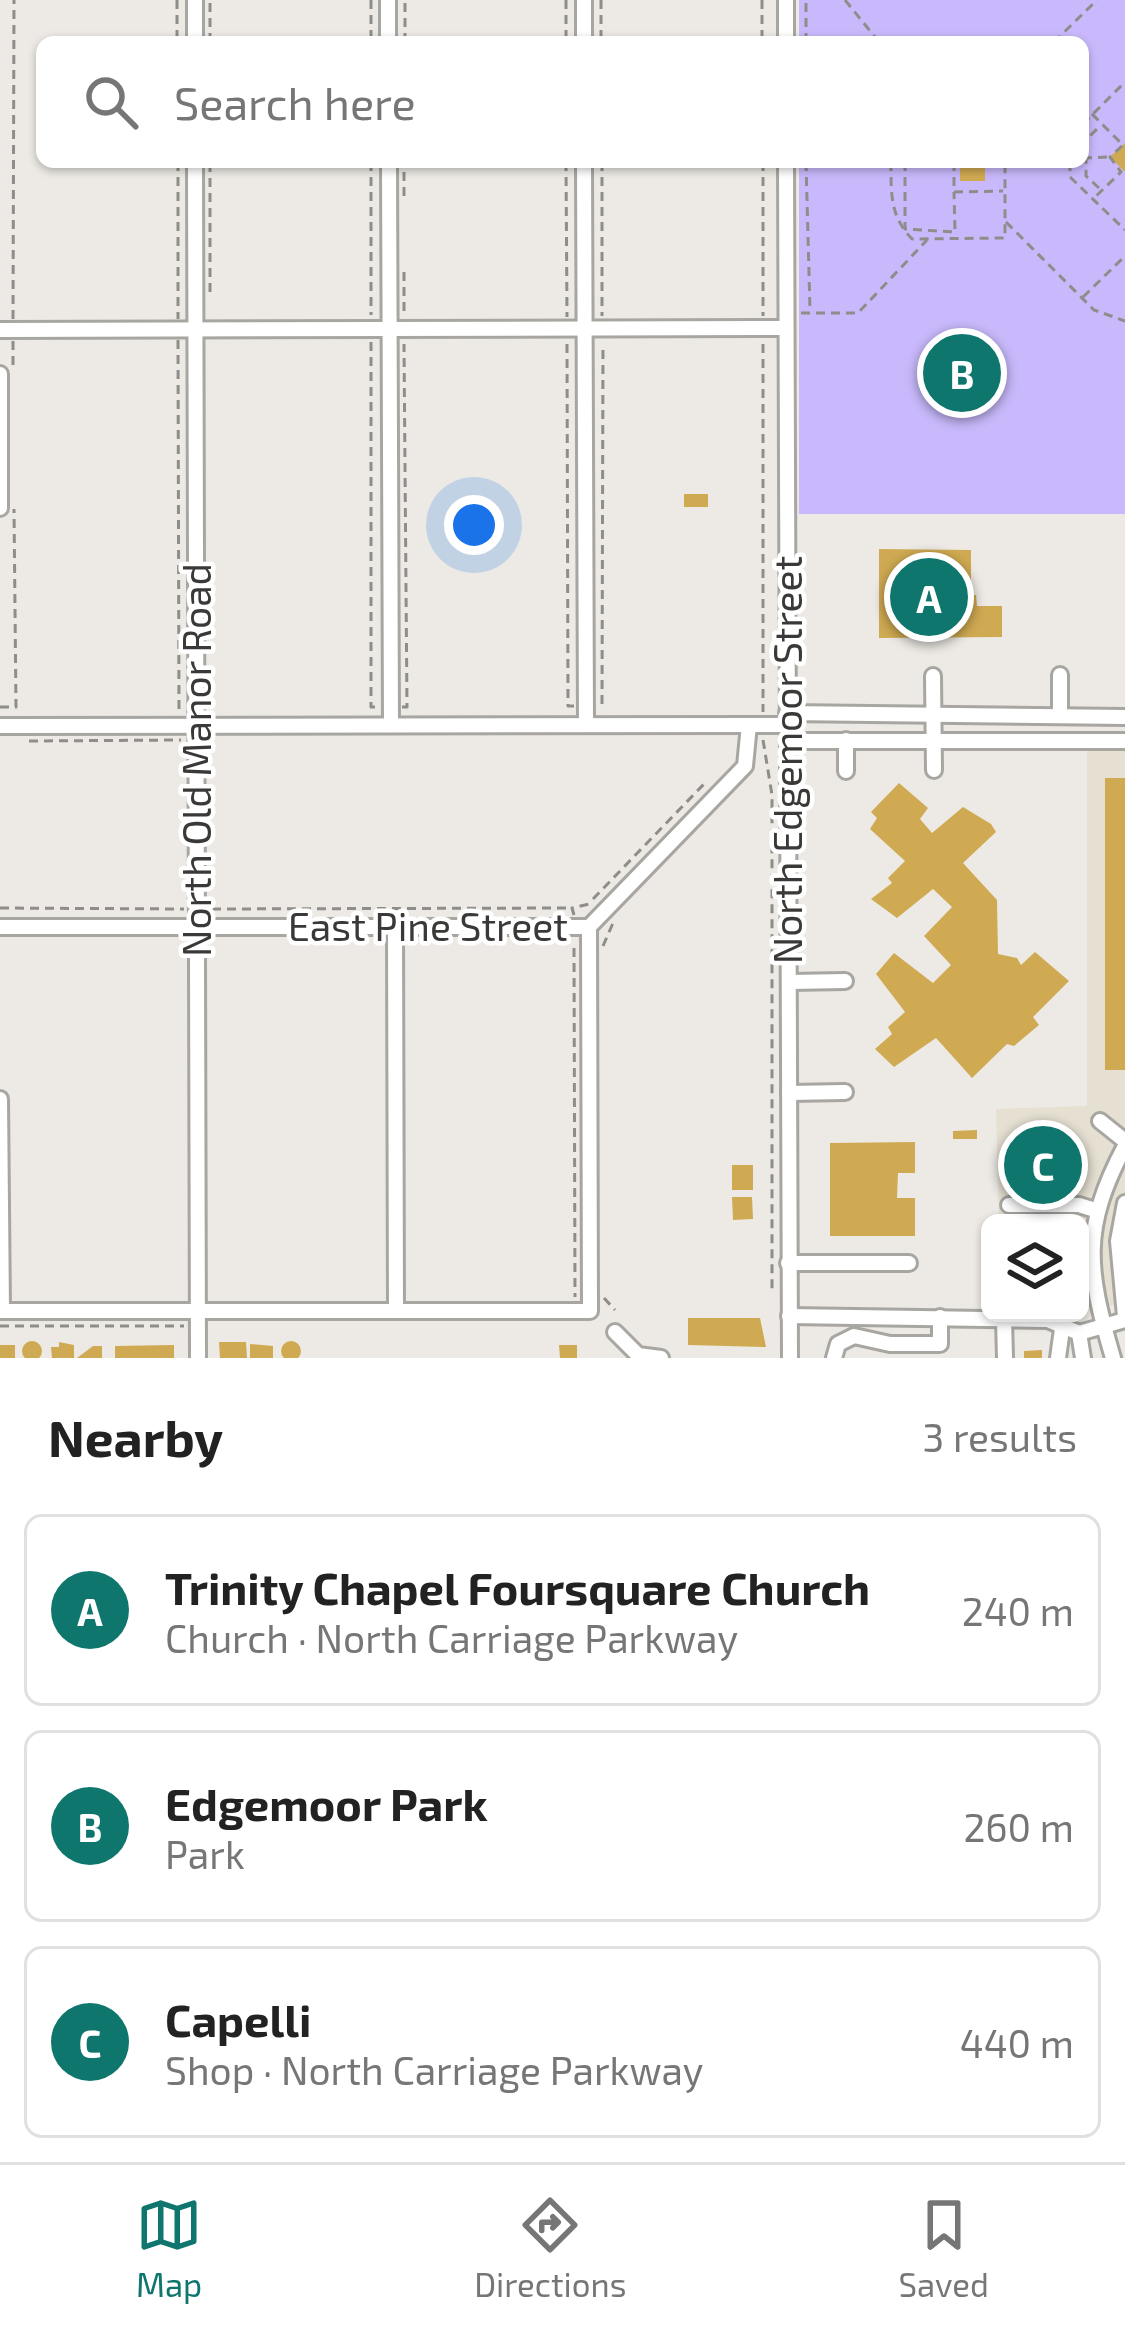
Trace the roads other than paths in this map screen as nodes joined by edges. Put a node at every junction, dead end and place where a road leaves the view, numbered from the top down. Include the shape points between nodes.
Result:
1 (194, 0) edge
2 (388, 0) edge
3 (584, 0) edge
4 (786, 0) edge
5 (195, 36) edge
6 (388, 36) edge
7 (584, 36) edge
8 (786, 36) edge
9 (195, 168) edge
10 (389, 168) edge
11 (584, 168) edge
12 (786, 168) edge
13 (786, 320) junction
14 (390, 329) junction
15 (585, 329) junction
16 (6, 330) edge
17 (195, 330) junction
18 (7, 376) edge
19 (0, 508) edge
20 (1060, 675) dead end
21 (933, 676) dead end
22 (933, 712) junction
23 (1060, 713) junction
24 (1125, 717) edge
25 (197, 725) junction
26 (391, 725) junction
27 (586, 725) junction
28 (756, 725) junction
29 (0, 726) edge
30 (787, 726) junction
31 (845, 740) junction
32 (933, 740) junction
33 (1125, 741) edge
34 (934, 770) dead end
35 (845, 771) dead end
36 (394, 926) junction
37 (0, 927) edge
38 (198, 927) junction
39 (589, 927) junction
40 (845, 981) dead end
41 (789, 982) junction
42 (790, 1093) junction
43 (845, 1093) dead end
44 (0, 1099) edge
45 (1100, 1120) dead end
46 (1125, 1143) edge
47 (1125, 1203) edge
48 (1009, 1205) dead end
49 (1095, 1210) junction
50 (788, 1263) junction
51 (910, 1263) dead end
52 (1, 1311) edge
53 (198, 1311) junction
54 (396, 1311) junction
55 (789, 1316) junction
56 (940, 1317) junction
57 (981, 1318) edge
58 (1125, 1318) edge
59 (1004, 1322) edge
60 (1051, 1322) edge
61 (1104, 1327) junction
62 (1062, 1329) junction
63 (614, 1332) dead end
64 (1078, 1333) junction
65 (880, 1351) edge
66 (636, 1356) edge
67 (198, 1358) edge
68 (661, 1358) edge
69 (790, 1358) edge
70 (834, 1358) edge
71 (1005, 1358) edge
72 (1058, 1358) edge
73 (1083, 1358) edge
74 (1113, 1358) edge

1 - 5 street
2 - 6 street
3 - 7 street
4 - 8 street
9 - 17 street, North Old Manor Road
10 - 14 street
11 - 15 street
12 - 13 street, North Edgemoor Street
13 - 15 street via 763,328
13 - 30 street, North Edgemoor Street
14 - 15 street
14 - 17 street
14 - 26 street
15 - 27 street
16 - 17 street
17 - 25 street, North Old Manor Road
18 - 19 street
20 - 23 street
21 - 22 street
22 - 23 street
22 - 30 street
22 - 32 street
23 - 24 street
25 - 26 street
25 - 29 street via 179,733
25 - 38 street, North Old Manor Road
26 - 27 street
27 - 28 street
28 - 30 street
28 - 39 street, East Pine Street via 745,766
30 - 31 street
30 - 41 street, North Edgemoor Street
31 - 32 street
31 - 35 street
32 - 33 street
32 - 34 street
36 - 38 street, East Pine Street
36 - 39 street, East Pine Street
36 - 54 street
37 - 38 street, East Pine Street
38 - 53 street, North Old Manor Road
39 - 54 street via 590,1311
40 - 41 street
41 - 42 street, North Edgemoor Street
42 - 43 street
42 - 50 street, North Edgemoor Street
44 - 52 street
45 - 46 street
46 - 49 street
47 - 58 street via 1118,1241
48 - 49 street
49 - 61 street via 1090,1258
50 - 51 street
50 - 55 street, North Edgemoor Street
52 - 53 street
53 - 54 street
53 - 67 street, North Old Manor Road
55 - 56 street
55 - 69 street, North Edgemoor Street
56 - 57 street
56 - 65 street via 940,1344
58 - 61 street
59 - 71 street
60 - 62 street
61 - 64 street
61 - 74 street
62 - 64 street
62 - 72 street
63 - 66 street
64 - 73 street
65 - 70 street via 868,1335 845,1337
66 - 68 street

